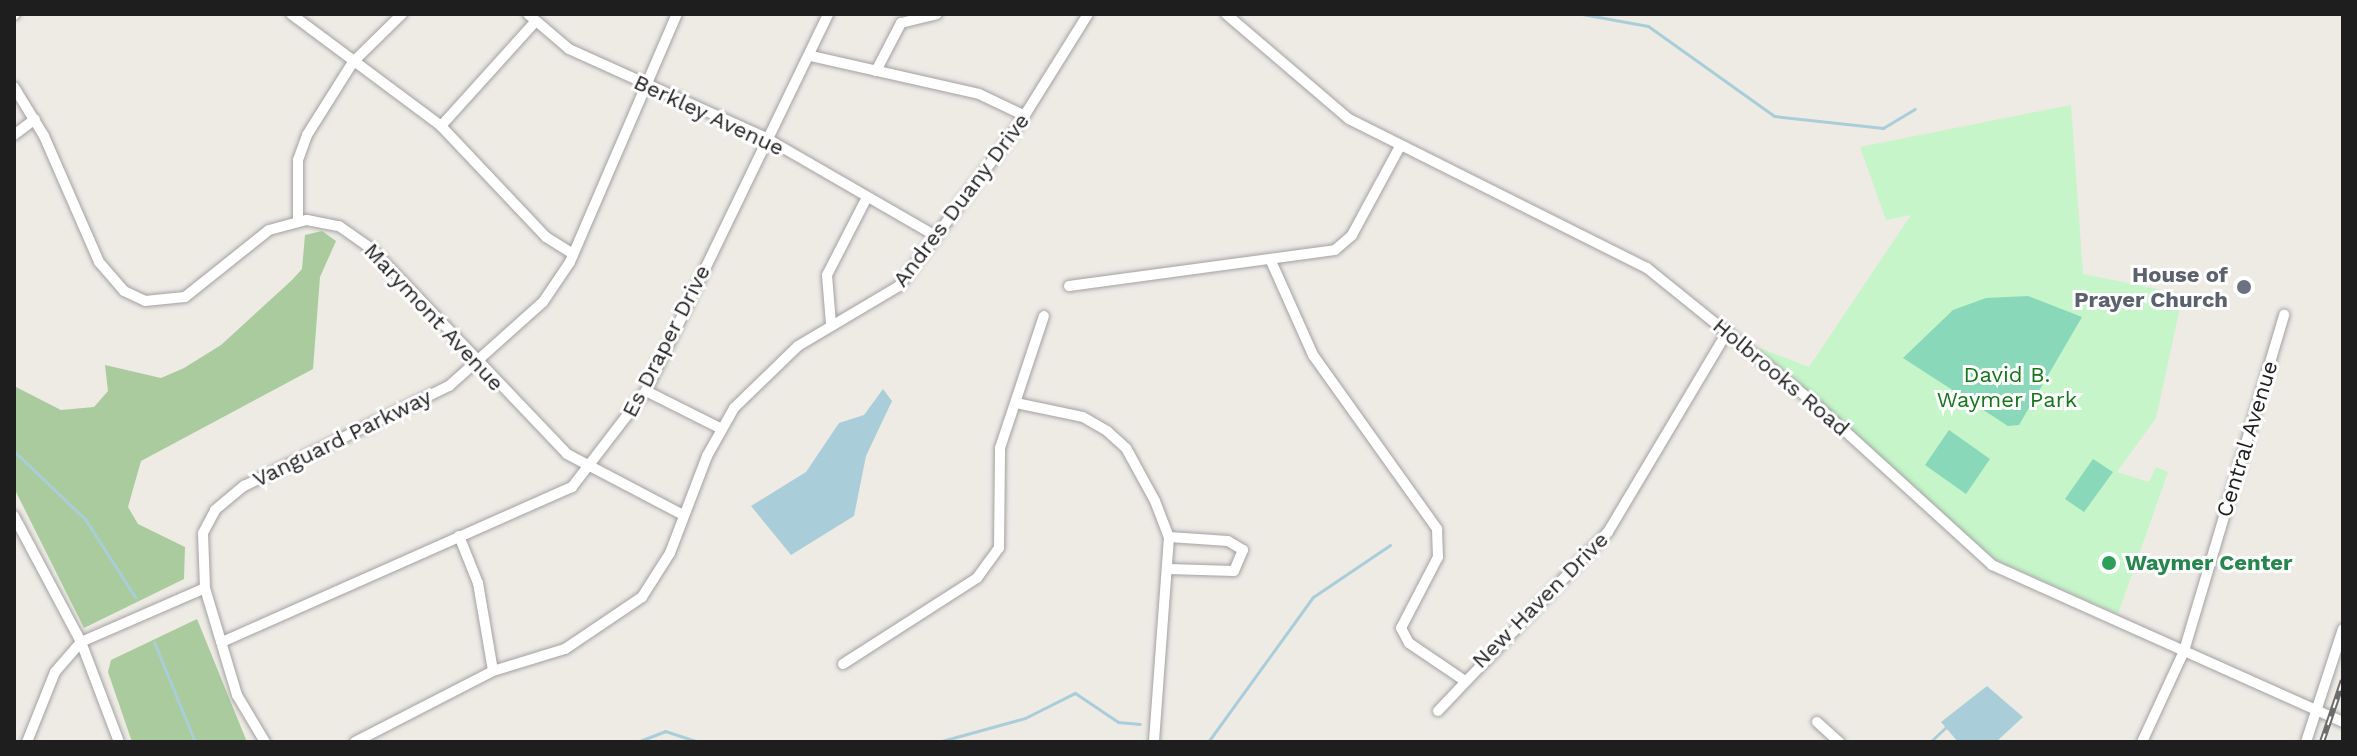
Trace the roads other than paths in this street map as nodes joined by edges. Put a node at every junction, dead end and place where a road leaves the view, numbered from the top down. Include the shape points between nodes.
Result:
1 (291, 14) edge
2 (402, 14) edge
3 (677, 14) edge
4 (828, 14) edge
5 (937, 14) edge
6 (1226, 14) edge
7 (1085, 15) edge
8 (532, 18) edge
9 (811, 56) junction
10 (353, 62) junction
11 (876, 71) junction
12 (647, 86) junction
13 (14, 87) edge
14 (1023, 115) junction
15 (35, 119) junction
16 (441, 126) junction
17 (14, 135) edge
18 (766, 138) junction
19 (1399, 148) junction
20 (865, 201) junction
21 (298, 221) junction
22 (936, 236) junction
23 (573, 254) junction
24 (1271, 261) junction
25 (1069, 286) dead end
26 (2284, 315) dead end
27 (1044, 316) dead end
28 (831, 324) junction
29 (1728, 331) junction
30 (474, 363) junction
31 (646, 391) junction
32 (1016, 403) junction
33 (720, 428) junction
34 (588, 468) junction
35 (683, 515) junction
36 (14, 516) edge
37 (459, 536) junction
38 (1169, 537) junction
39 (1168, 569) junction
40 (205, 588) junction
41 (2343, 629) edge
42 (81, 642) junction
43 (222, 642) junction
44 (2184, 651) junction
45 (843, 664) dead end
46 (493, 671) junction
47 (1462, 679) junction
48 (1438, 711) dead end
49 (2319, 711) junction
50 (1817, 722) dead end
51 (2343, 722) edge
52 (27, 742) edge
53 (119, 742) edge
54 (265, 742) edge
55 (355, 742) edge
56 (1154, 742) edge
57 (1839, 742) edge
58 (2142, 742) edge
59 (2306, 742) edge

1 - 10 street
2 - 10 street
3 - 12 street
4 - 9 street, Es Draper Drive
5 - 11 street via 901,23
6 - 19 street, Holbrooks Road via 1322,99
7 - 14 street, Andres Duany Drive
8 - 12 street, Berkley Avenue via 569,49
8 - 16 street
9 - 11 street
9 - 18 street, Es Draper Drive
10 - 16 street
10 - 21 street via 298,160
11 - 14 street via 979,94
12 - 18 street, Berkley Avenue
12 - 23 street
13 - 15 street, Marymont Avenue
14 - 22 street, Andres Duany Drive
15 - 17 street
15 - 21 street, Marymont Avenue via 99,262 135,298 194,293 261,235
16 - 23 street via 546,237
18 - 20 street, Berkley Avenue
18 - 31 street, Es Draper Drive
19 - 24 street via 1344,244
19 - 29 street, Holbrooks Road via 1627,256
20 - 22 street, Berkley Avenue
20 - 28 street via 827,275
21 - 30 street, Marymont Avenue via 339,226 361,239
22 - 28 street, Andres Duany Drive via 882,302
23 - 30 street via 543,302
24 - 25 street
24 - 47 street, New Haven Drive via 1313,355 1437,529 1438,557 1401,628 1409,643
26 - 44 street, Central Avenue
27 - 32 street
28 - 33 street, Andres Duany Drive via 770,369
29 - 44 street, Holbrooks Road via 1992,565
29 - 47 street, New Haven Drive via 1608,532
30 - 34 street, Marymont Avenue
30 - 40 street, Vanguard Parkway via 449,386 234,494 203,533
31 - 33 street
31 - 34 street, Es Draper Drive
32 - 38 street via 1083,417 1107,431 1142,473
32 - 45 street via 1000,448 1004,527 985,572
33 - 35 street, Andres Duany Drive
34 - 35 street, Marymont Avenue
34 - 37 street, Es Draper Drive via 558,496
35 - 46 street, Andres Duany Drive via 670,553 628,610 565,649
36 - 42 street
37 - 43 street, Es Draper Drive
37 - 46 street via 478,583
38 - 39 street
38 - 39 street via 1228,541 1243,550 1234,571
39 - 56 street
40 - 42 street
40 - 43 street, Vanguard Parkway
41 - 49 street
42 - 52 street via 55,672
42 - 53 street
43 - 54 street, Vanguard Parkway via 237,695
44 - 49 street, Holbrooks Road
44 - 58 street, Central Avenue
46 - 55 street, Andres Duany Drive
47 - 48 street
49 - 51 street, Holbrooks Road
49 - 59 street
50 - 57 street

